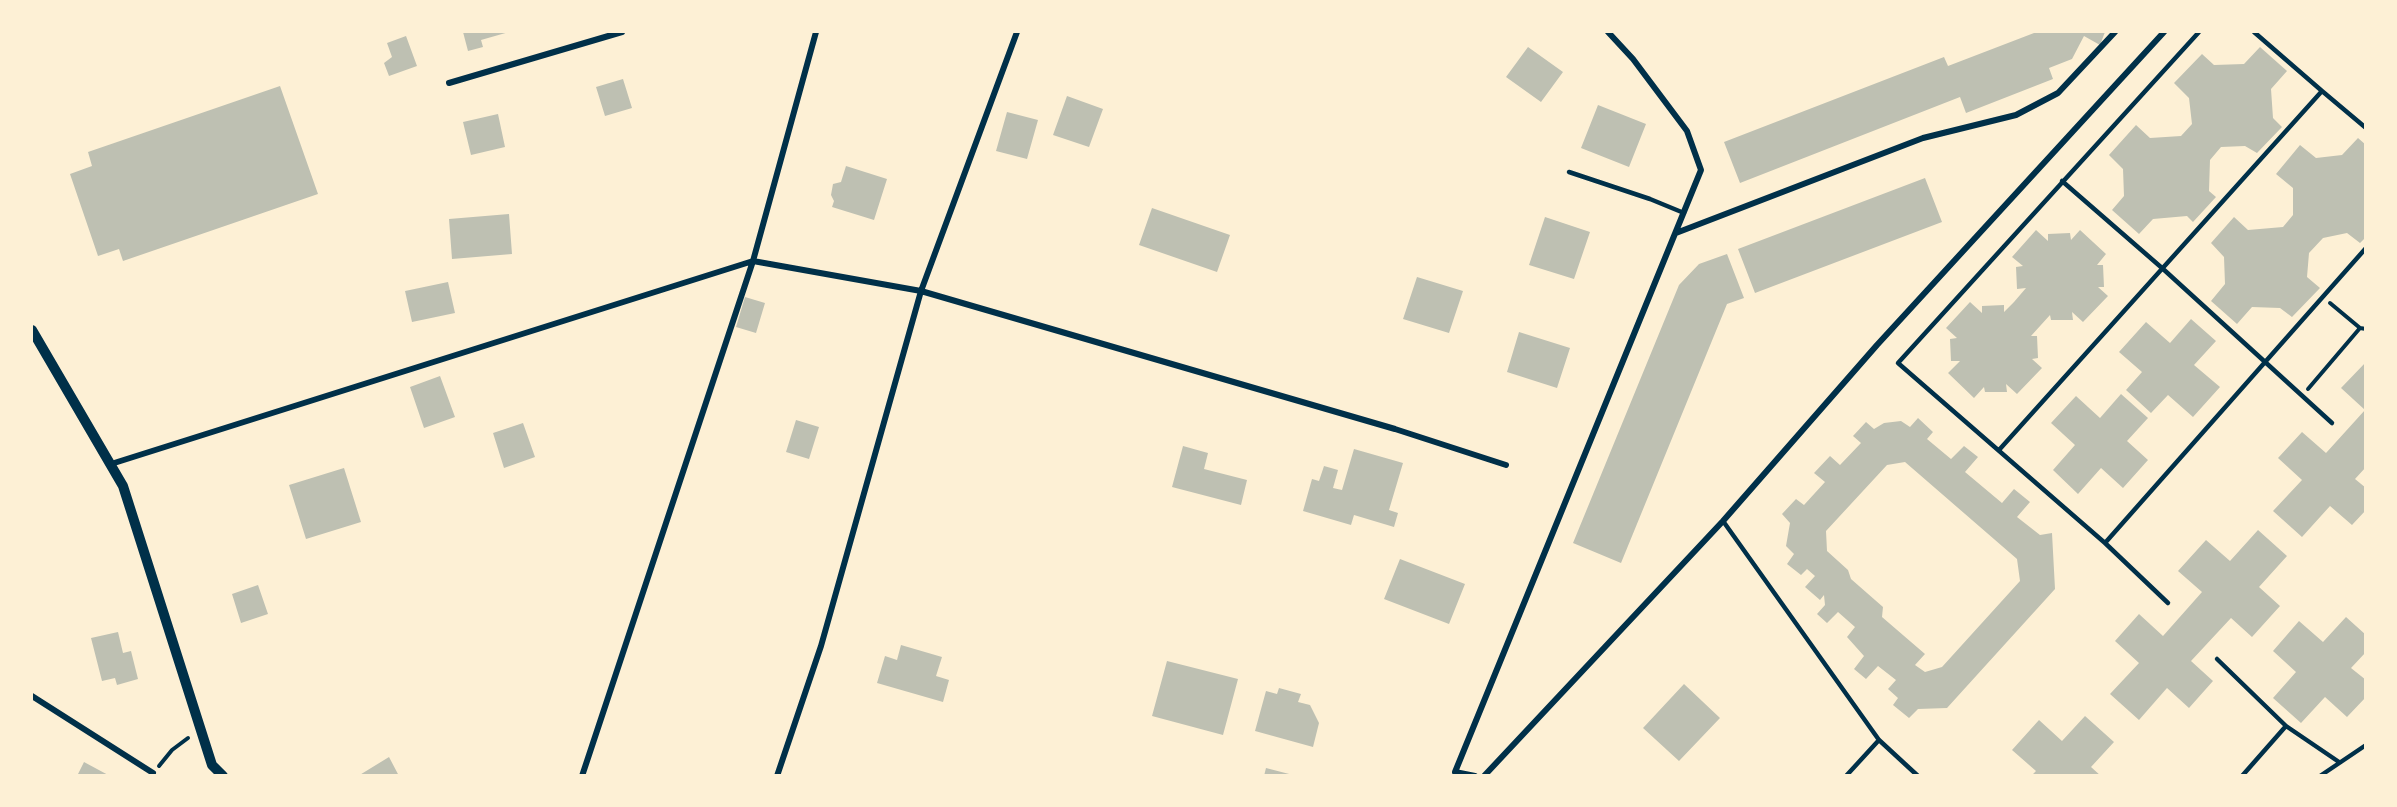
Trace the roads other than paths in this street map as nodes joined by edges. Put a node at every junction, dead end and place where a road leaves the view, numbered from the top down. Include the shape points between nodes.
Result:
1 (622, 32) edge
2 (816, 32) edge
3 (1017, 32) edge
4 (1608, 32) edge
5 (2115, 32) edge
6 (2164, 32) edge
7 (2199, 32) edge
8 (2254, 32) edge
9 (449, 83) dead end
10 (2322, 91) junction
11 (2366, 128) edge
12 (1569, 172) dead end
13 (2062, 181) junction
14 (1684, 213) junction
15 (1676, 234) junction
16 (2366, 248) edge
17 (753, 261) junction
18 (2162, 268) junction
19 (921, 291) junction
20 (32, 330) edge
21 (2264, 363) junction
22 (2332, 423) dead end
23 (1999, 450) junction
24 (111, 464) junction
25 (1506, 465) dead end
26 (1723, 521) junction
27 (2105, 543) junction
28 (2168, 603) dead end
29 (2217, 659) dead end
30 (32, 696) edge
31 (2286, 726) junction
32 (1879, 741) junction
33 (2366, 745) edge
34 (2340, 762) junction
35 (153, 773) road end
36 (223, 776) edge
37 (582, 776) edge
38 (777, 776) edge
39 (1475, 776) edge
40 (1484, 776) edge
41 (1846, 776) edge
42 (1918, 776) edge
43 (2242, 776) edge
44 (2320, 776) edge

1 - 9 street
2 - 17 street
3 - 19 street
4 - 14 street via 1687,131 1701,170
5 - 15 street via 2058,93 2016,115 1923,138
6 - 26 street via 1901,319
7 - 13 lane
8 - 10 lane
10 - 11 lane
10 - 18 lane
12 - 14 lane
13 - 18 lane
13 - 23 lane via 1898,363
14 - 15 street
15 - 39 street via 1455,772
16 - 21 lane
17 - 19 street
17 - 24 street
17 - 37 street
18 - 21 lane
18 - 23 lane
19 - 25 street
19 - 38 street via 820,646
20 - 24 street
21 - 22 lane
21 - 27 lane
23 - 27 lane
24 - 36 street via 123,486 212,765
26 - 32 lane
26 - 40 street
27 - 28 lane
29 - 31 lane
30 - 35 street
31 - 34 lane
31 - 43 lane
32 - 41 lane
32 - 42 lane
33 - 34 lane
34 - 44 lane

